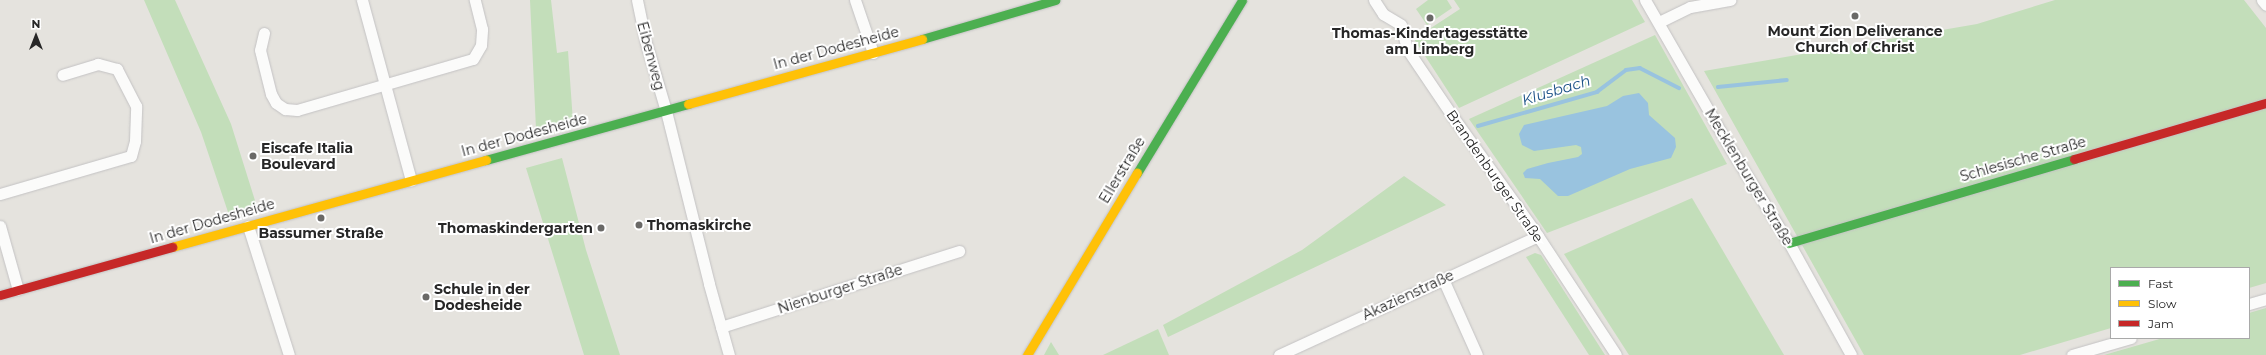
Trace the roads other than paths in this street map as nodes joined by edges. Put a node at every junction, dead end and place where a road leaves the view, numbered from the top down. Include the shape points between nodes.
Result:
1 (362, 0) edge
2 (474, 0) edge
3 (638, 0) edge
4 (855, 0) edge
5 (1055, 0) edge
6 (1242, 0) edge
7 (1374, 0) edge
8 (1645, 0) edge
9 (1730, 0) edge
10 (2262, 0) edge
11 (2266, 5) edge
12 (1659, 22) junction
13 (264, 33) dead end
14 (873, 54) junction
15 (63, 75) dead end
16 (387, 85) junction
17 (2266, 103) edge
18 (666, 111) junction
19 (412, 180) junction
20 (0, 194) edge
21 (0, 226) edge
22 (248, 226) junction
23 (1538, 236) junction
24 (1789, 243) junction
25 (959, 251) dead end
26 (1443, 279) junction
27 (18, 290) junction
28 (0, 295) edge
29 (2266, 298) edge
30 (2250, 304) edge
31 (721, 327) junction
32 (2128, 339) edge
33 (289, 355) edge
34 (729, 355) edge
35 (1027, 355) edge
36 (1279, 355) edge
37 (1477, 355) edge
38 (1616, 355) edge
39 (1851, 355) edge
40 (2072, 355) edge

1 - 16 street
2 - 16 street via 482,29 481,45 473,59
3 - 18 street, Eibenweg via 646,44
4 - 14 street
5 - 14 street, In der Dodesheide
6 - 35 street, Ellerstraße
7 - 23 street, Brandenburger Straße via 1383,14 1401,25 1407,49
8 - 12 street, Mecklenburger Straße
9 - 12 street via 1690,7
10 - 11 street
12 - 24 street, Mecklenburger Straße via 1730,148
13 - 16 street via 260,50 271,94 276,103 285,109 297,110
14 - 18 street, In der Dodesheide
15 - 20 street via 98,64 117,69 136,106 135,141 131,156
16 - 19 street
17 - 24 street, Schlesische Straße
18 - 19 street, In der Dodesheide
18 - 31 street, Eibenweg
19 - 22 street, In der Dodesheide
21 - 27 street
22 - 27 street, In der Dodesheide
22 - 33 street
23 - 26 street, Akazienstraße
23 - 38 street, Brandenburger Straße
24 - 39 street, Mecklenburger Straße
25 - 31 street, Nienburger Straße
26 - 36 street, Akazienstraße
26 - 37 street
27 - 28 street, In der Dodesheide
29 - 30 street
31 - 34 street, Eibenweg
32 - 40 street

